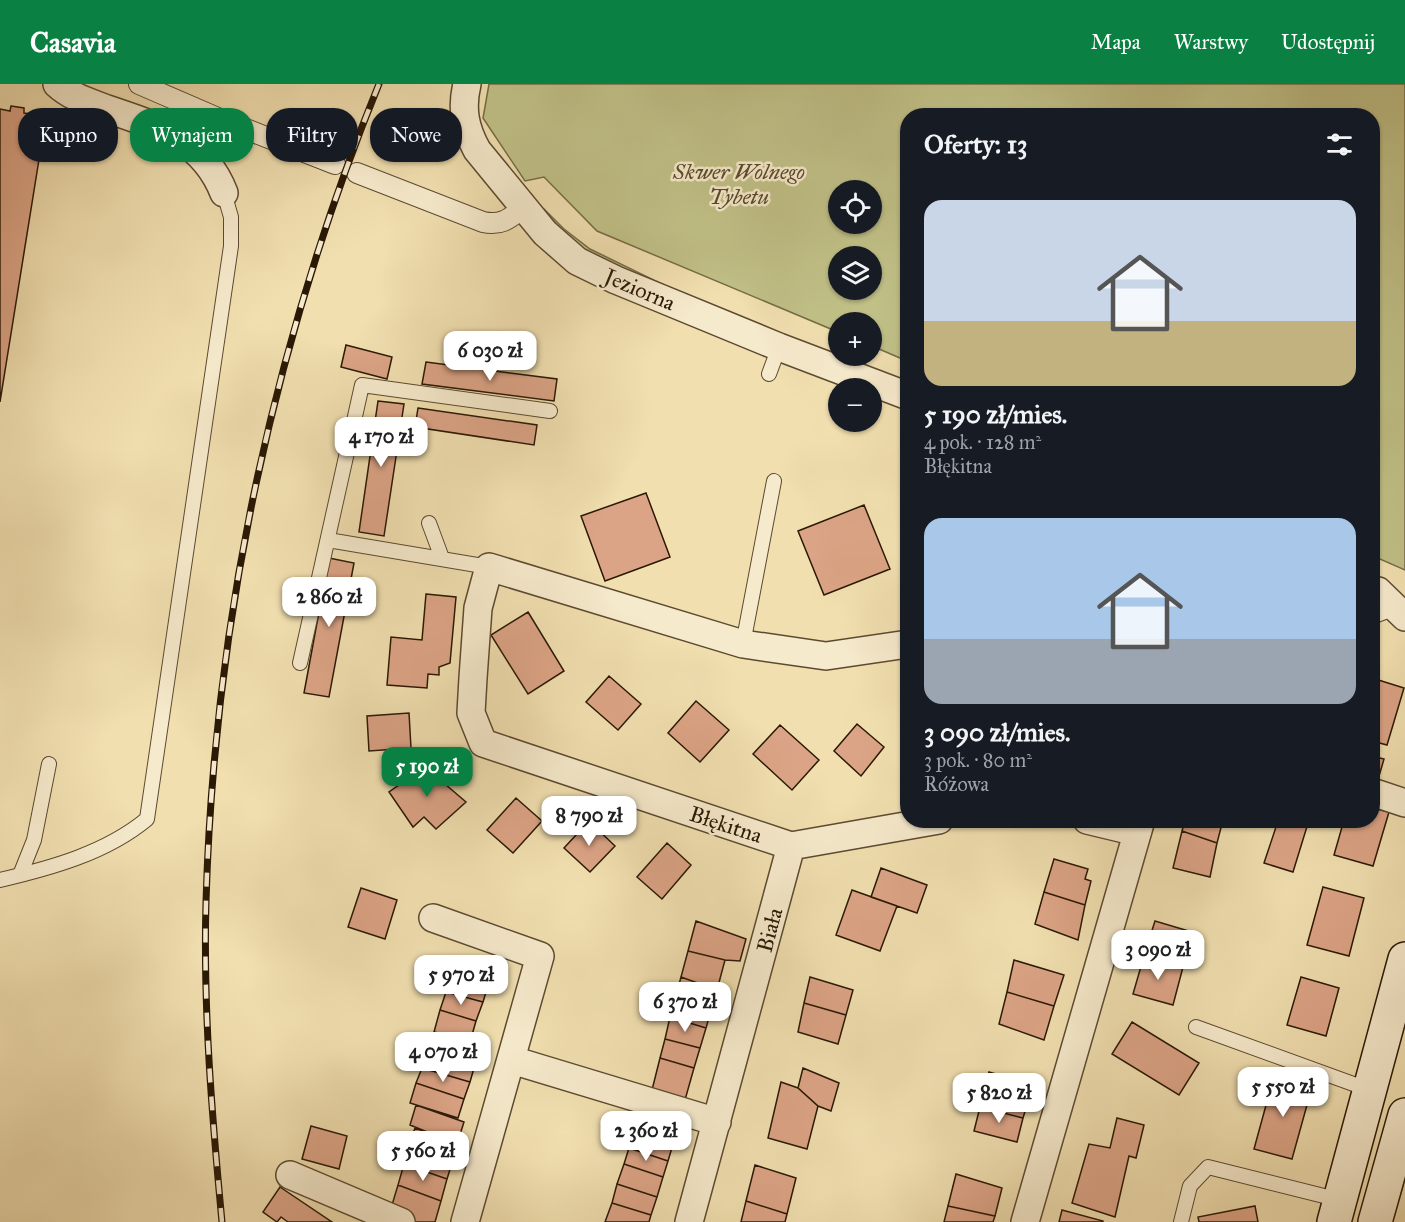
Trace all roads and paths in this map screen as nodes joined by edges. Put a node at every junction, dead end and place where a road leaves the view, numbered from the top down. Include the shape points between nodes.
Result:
1 (57, 84) edge
2 (140, 84) edge
3 (467, 84) edge
4 (335, 164) dead end
5 (357, 173) dead end
6 (224, 193) joint
7 (523, 208) junction
8 (778, 347) junction
9 (769, 374) dead end
10 (900, 393) edge
11 (550, 411) dead end
12 (774, 481) dead end
13 (429, 523) dead end
14 (328, 540) junction
15 (441, 558) junction
16 (489, 567) junction
17 (743, 644) junction
18 (900, 645) edge
19 (300, 663) dead end
20 (49, 764) dead end
21 (1380, 795) edge
22 (1405, 803) edge
23 (900, 827) edge
24 (1138, 828) edge
25 (791, 846) junction
26 (20, 875) junction
27 (0, 880) edge
28 (433, 918) dead end
29 (1405, 959) edge
30 (1196, 1027) dead end
31 (512, 1060) junction
32 (1370, 1090) junction
33 (1405, 1115) edge
34 (717, 1122) junction
35 (290, 1175) dead end
36 (1337, 1211) edge
37 (401, 1222) edge
38 (465, 1222) edge
39 (689, 1222) edge
40 (1025, 1222) edge
41 (1181, 1222) edge
42 (1375, 1222) edge

1 - 6 street via 78,99 186,142 218,177
2 - 4 street
3 - 7 street, Jeziorna via 463,100 469,135
5 - 7 street via 493,224 508,220
6 - 26 lane via 231,217 231,246 147,819 131,832 78,858
7 - 8 street, Jeziorna via 577,261
8 - 9 lane
8 - 10 street, Jeziorna
11 - 14 lane via 362,385
12 - 17 lane
13 - 15 lane
14 - 15 lane
14 - 19 lane
15 - 16 lane
16 - 17 street
16 - 25 street, Błękitna via 478,608 472,678 471,713 483,743
17 - 18 street via 826,656
20 - 26 lane via 34,840
21 - 22 street
23 - 25 street, Błękitna
24 - 40 street
25 - 34 street, Biała
26 - 27 lane
28 - 31 street via 540,956
29 - 32 main road
30 - 32 lane
31 - 34 street
31 - 38 street
32 - 36 main road
33 - 42 main road
34 - 39 street, Biała
35 - 37 street
36 - 41 lane via 1208,1167 1190,1186

